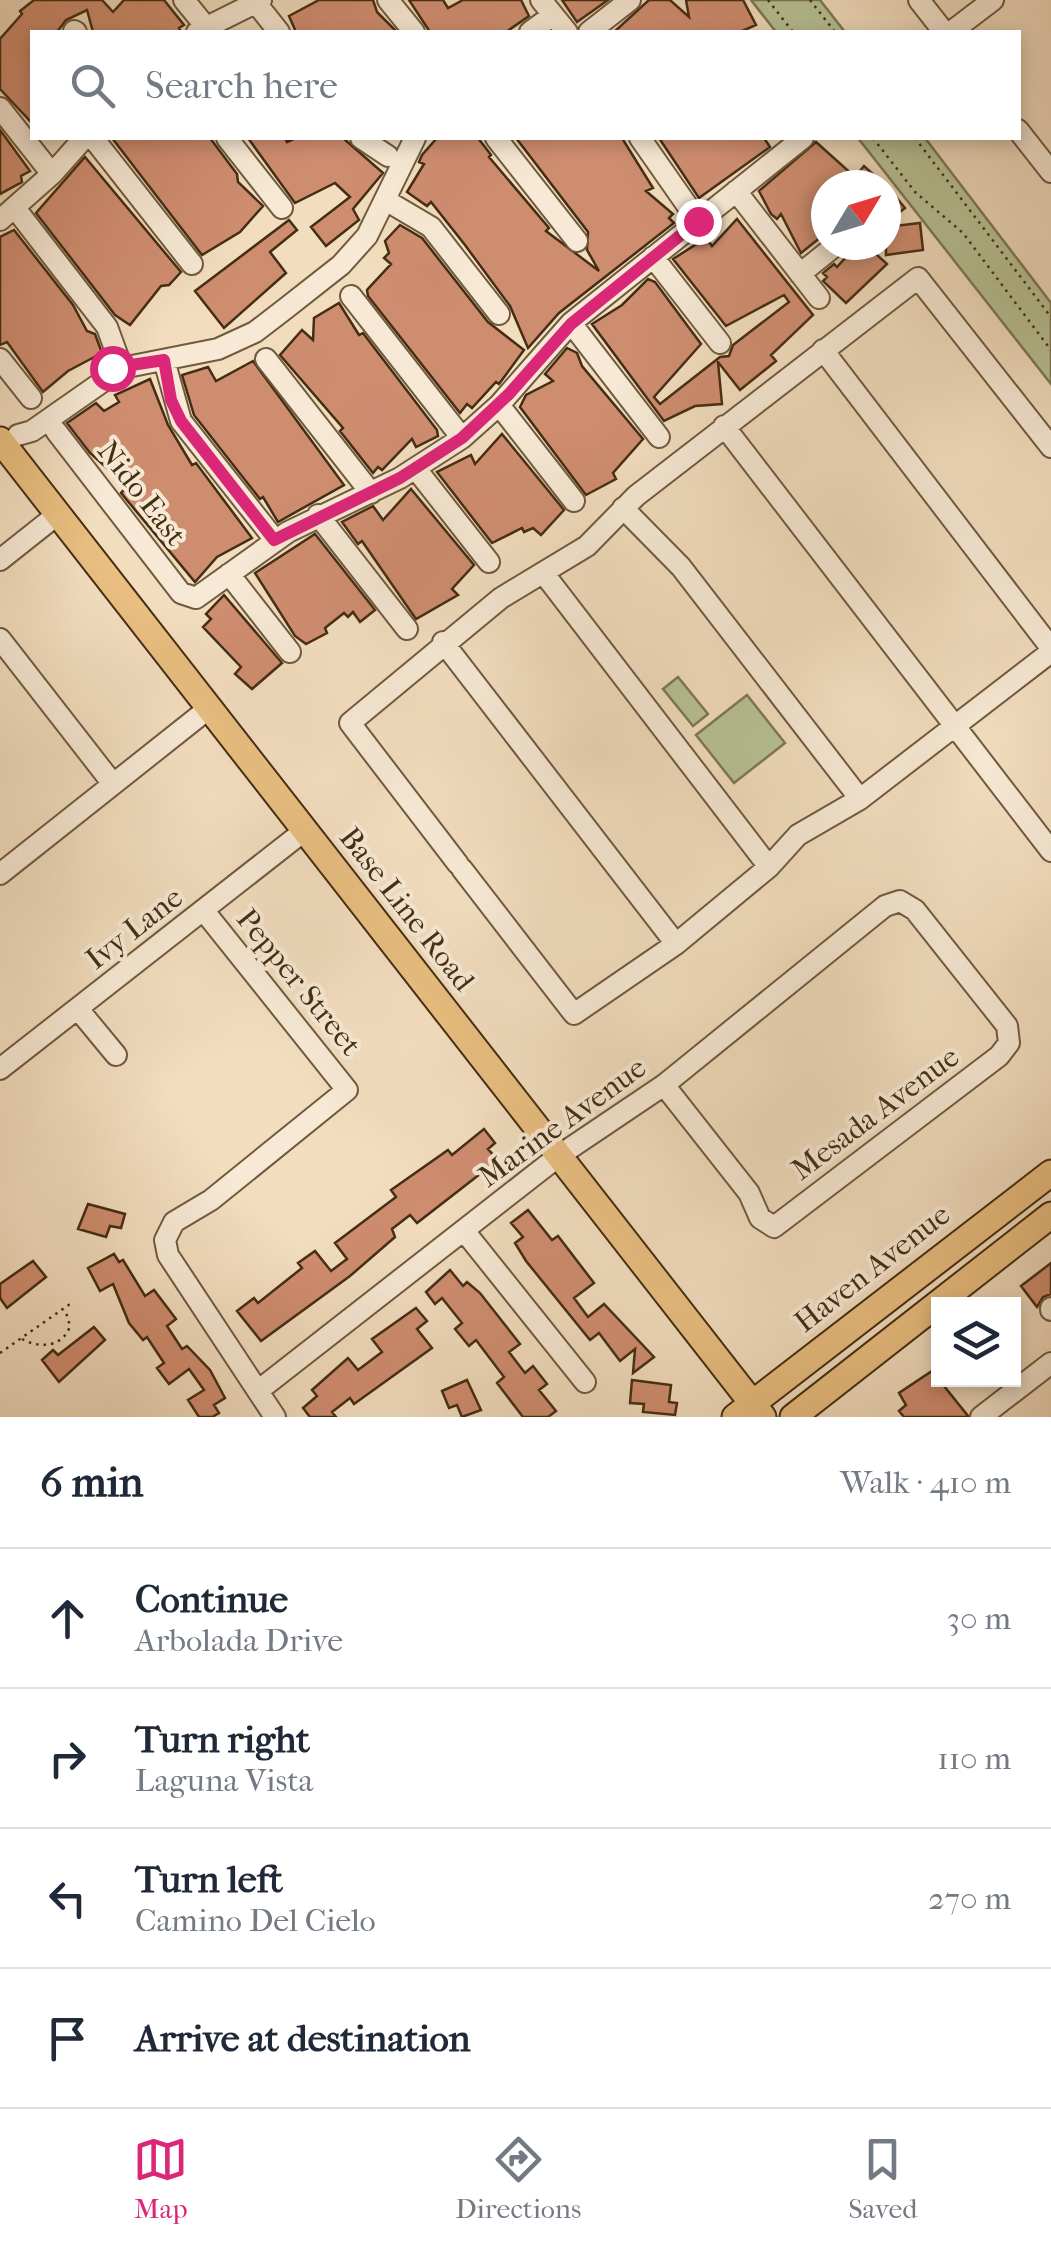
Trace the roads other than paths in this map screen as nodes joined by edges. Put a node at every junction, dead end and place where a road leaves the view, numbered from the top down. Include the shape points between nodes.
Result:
1 (184, 0) edge
2 (388, 0) edge
3 (630, 0) edge
4 (919, 0) edge
5 (993, 0) edge
6 (258, 1) edge
7 (547, 7) edge
8 (202, 30) edge
9 (278, 30) edge
10 (412, 30) edge
11 (531, 30) edge
12 (565, 30) edge
13 (592, 30) edge
14 (945, 30) edge
15 (950, 30) edge
16 (0, 108) edge
17 (1021, 134) edge
18 (82, 140) edge
19 (95, 140) edge
20 (229, 140) edge
21 (364, 140) edge
22 (414, 140) edge
23 (498, 140) edge
24 (641, 140) edge
25 (800, 140) edge
26 (388, 156) dead end
27 (1051, 171) edge
28 (52, 174) junction
29 (736, 191) junction
30 (387, 201) junction
31 (282, 208) dead end
32 (7, 214) edge
33 (698, 221) junction
34 (576, 240) dead end
35 (653, 256) junction
36 (817, 260) edge
37 (192, 264) dead end
38 (800, 274) junction
39 (351, 296) dead end
40 (819, 298) dead end
41 (500, 314) dead end
42 (571, 324) junction
43 (720, 343) dead end
44 (823, 350) junction
45 (0, 359) edge
46 (266, 359) dead end
47 (164, 360) junction
48 (122, 368) junction
49 (31, 398) dead end
50 (499, 404) junction
51 (724, 426) junction
52 (56, 431) dead end
53 (660, 437) dead end
54 (462, 438) junction
55 (7, 440) edge
56 (1051, 448) edge
57 (416, 469) junction
58 (371, 493) junction
59 (574, 501) dead end
60 (623, 508) junction
61 (58, 514) junction
62 (318, 515) junction
63 (274, 540) junction
64 (4, 549) edge
65 (488, 562) dead end
66 (229, 574) junction
67 (544, 575) junction
68 (407, 629) dead end
69 (0, 640) edge
70 (443, 642) junction
71 (290, 652) dead end
72 (1049, 658) edge
73 (208, 708) junction
74 (955, 726) junction
75 (113, 784) junction
76 (860, 800) junction
77 (304, 831) junction
78 (1051, 851) edge
79 (769, 867) junction
80 (0, 874) edge
81 (204, 911) junction
82 (676, 944) junction
83 (78, 1010) junction
84 (1009, 1043) joint
85 (116, 1055) dead end
86 (0, 1069) edge
87 (664, 1085) junction
88 (560, 1155) junction
89 (1051, 1173) edge
90 (1051, 1214) edge
91 (465, 1232) junction
92 (1051, 1362) edge
93 (585, 1382) dead end
94 (259, 1390) junction
95 (751, 1412) edge
96 (275, 1417) edge
97 (793, 1417) edge
98 (981, 1417) edge

1 - 8 street
2 - 10 street
3 - 13 street
4 - 14 street
5 - 15 street
6 - 8 street
6 - 9 street
7 - 11 street
7 - 12 street
16 - 28 street
17 - 27 street
18 - 28 street
19 - 37 street
20 - 31 street
21 - 26 street
22 - 30 street
23 - 34 street
24 - 33 street
25 - 29 street
28 - 32 street
29 - 33 street
29 - 38 street
30 - 41 street via 431,226
30 - 47 street via 349,257 254,332 206,353
32 - 48 street via 102,320
33 - 35 street
35 - 42 street
35 - 43 street
36 - 38 street
38 - 40 street
39 - 54 street
42 - 50 street
42 - 53 street
44 - 51 street
44 - 56 street via 918,278
44 - 72 street
45 - 49 street
46 - 58 street
47 - 48 street
47 - 63 street via 181,421
48 - 55 street via 32,431
48 - 55 street via 102,368 75,383
50 - 54 street
50 - 59 street
51 - 60 street
51 - 74 street
52 - 66 street, Nido East via 182,593 196,598
54 - 57 street
55 - 61 main road, Base Line Road
57 - 58 street
57 - 65 street
58 - 62 street
60 - 67 street via 587,546
60 - 76 street via 682,567
61 - 64 street
61 - 73 main road, Base Line Road
62 - 63 street
62 - 68 street
63 - 66 street
66 - 71 street
67 - 70 street
67 - 79 street
69 - 75 street
70 - 82 street
70 - 82 street via 350,723 574,1014
72 - 74 street
73 - 75 street
73 - 77 main road, Base Line Road
74 - 76 street
74 - 78 street
75 - 80 street
76 - 79 street via 798,835
77 - 81 street, Ivy Lane
77 - 88 main road, Base Line Road
79 - 82 street
81 - 83 street, Ivy Lane
81 - 94 street, Pepper Street via 347,1090 212,1200 174,1222 165,1240 168,1255
83 - 85 street
83 - 86 street, Ivy Lane
84 - 87 street, Mesada Avenue via 774,1228
84 - 87 street, Marine Avenue via 1007,1026 900,901 885,906
87 - 88 street, Marine Avenue
88 - 91 street, Marine Avenue
88 - 95 main road, Base Line Road
89 - 95 main road, Haven Avenue
90 - 97 main road
91 - 93 street
91 - 94 street, Marine Avenue
92 - 98 street
94 - 96 street

